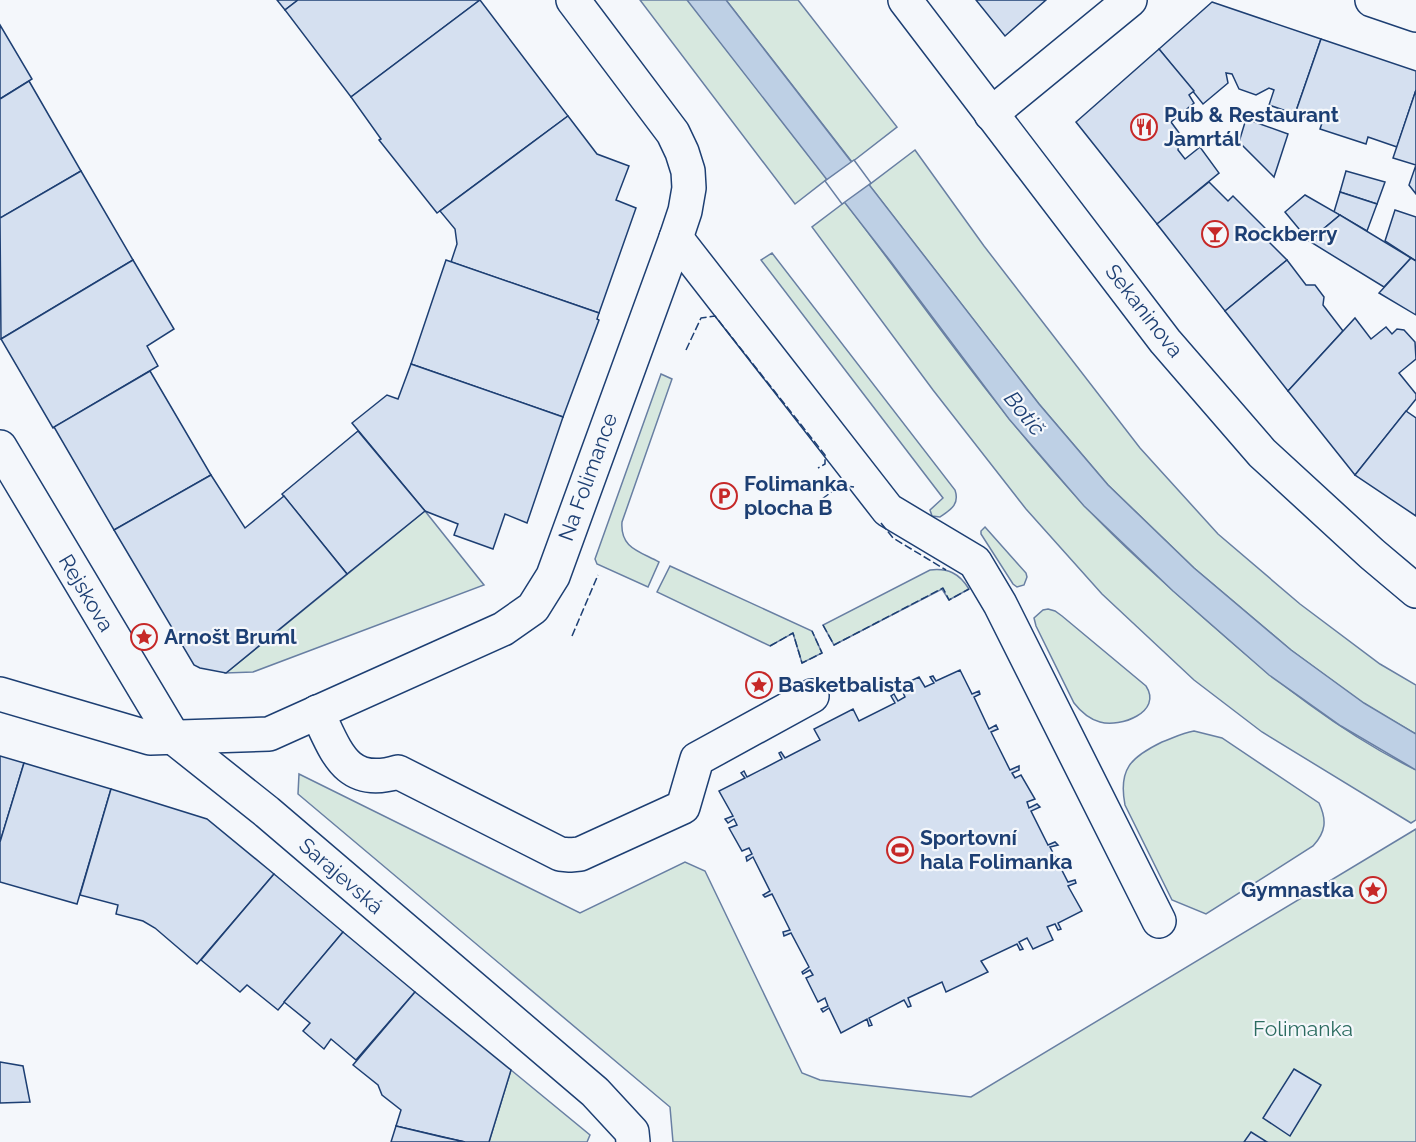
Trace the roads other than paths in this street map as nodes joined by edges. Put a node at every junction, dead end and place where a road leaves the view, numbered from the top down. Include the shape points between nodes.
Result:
1 (573, 0) edge
2 (905, 0) edge
3 (1130, 0) edge
4 (1372, 0) edge
5 (1416, 15) edge
6 (991, 114) junction
7 (676, 238) junction
8 (0, 447) edge
9 (1416, 591) edge
10 (0, 694) edge
11 (812, 696) dead end
12 (317, 712) junction
13 (174, 738) junction
14 (1159, 921) dead end
15 (633, 1142) edge

1 - 7 street, Na Folimance via 673,133 682,152 689,188
2 - 6 street, Sekaninova
3 - 6 street
4 - 5 street
6 - 9 street, Sekaninova via 1165,341 1262,453
7 - 12 street, Na Folimance via 553,576 533,608 503,629
7 - 14 street via 888,510 975,562 1006,614
8 - 13 street, Rejskova
10 - 13 street via 150,738
11 - 12 street via 697,759 683,807 570,855 560,854 398,772 370,776 348,766 341,760
12 - 13 street, Na Folimance via 269,734
13 - 15 street, Sarajevská via 267,812 595,1092 632,1132

